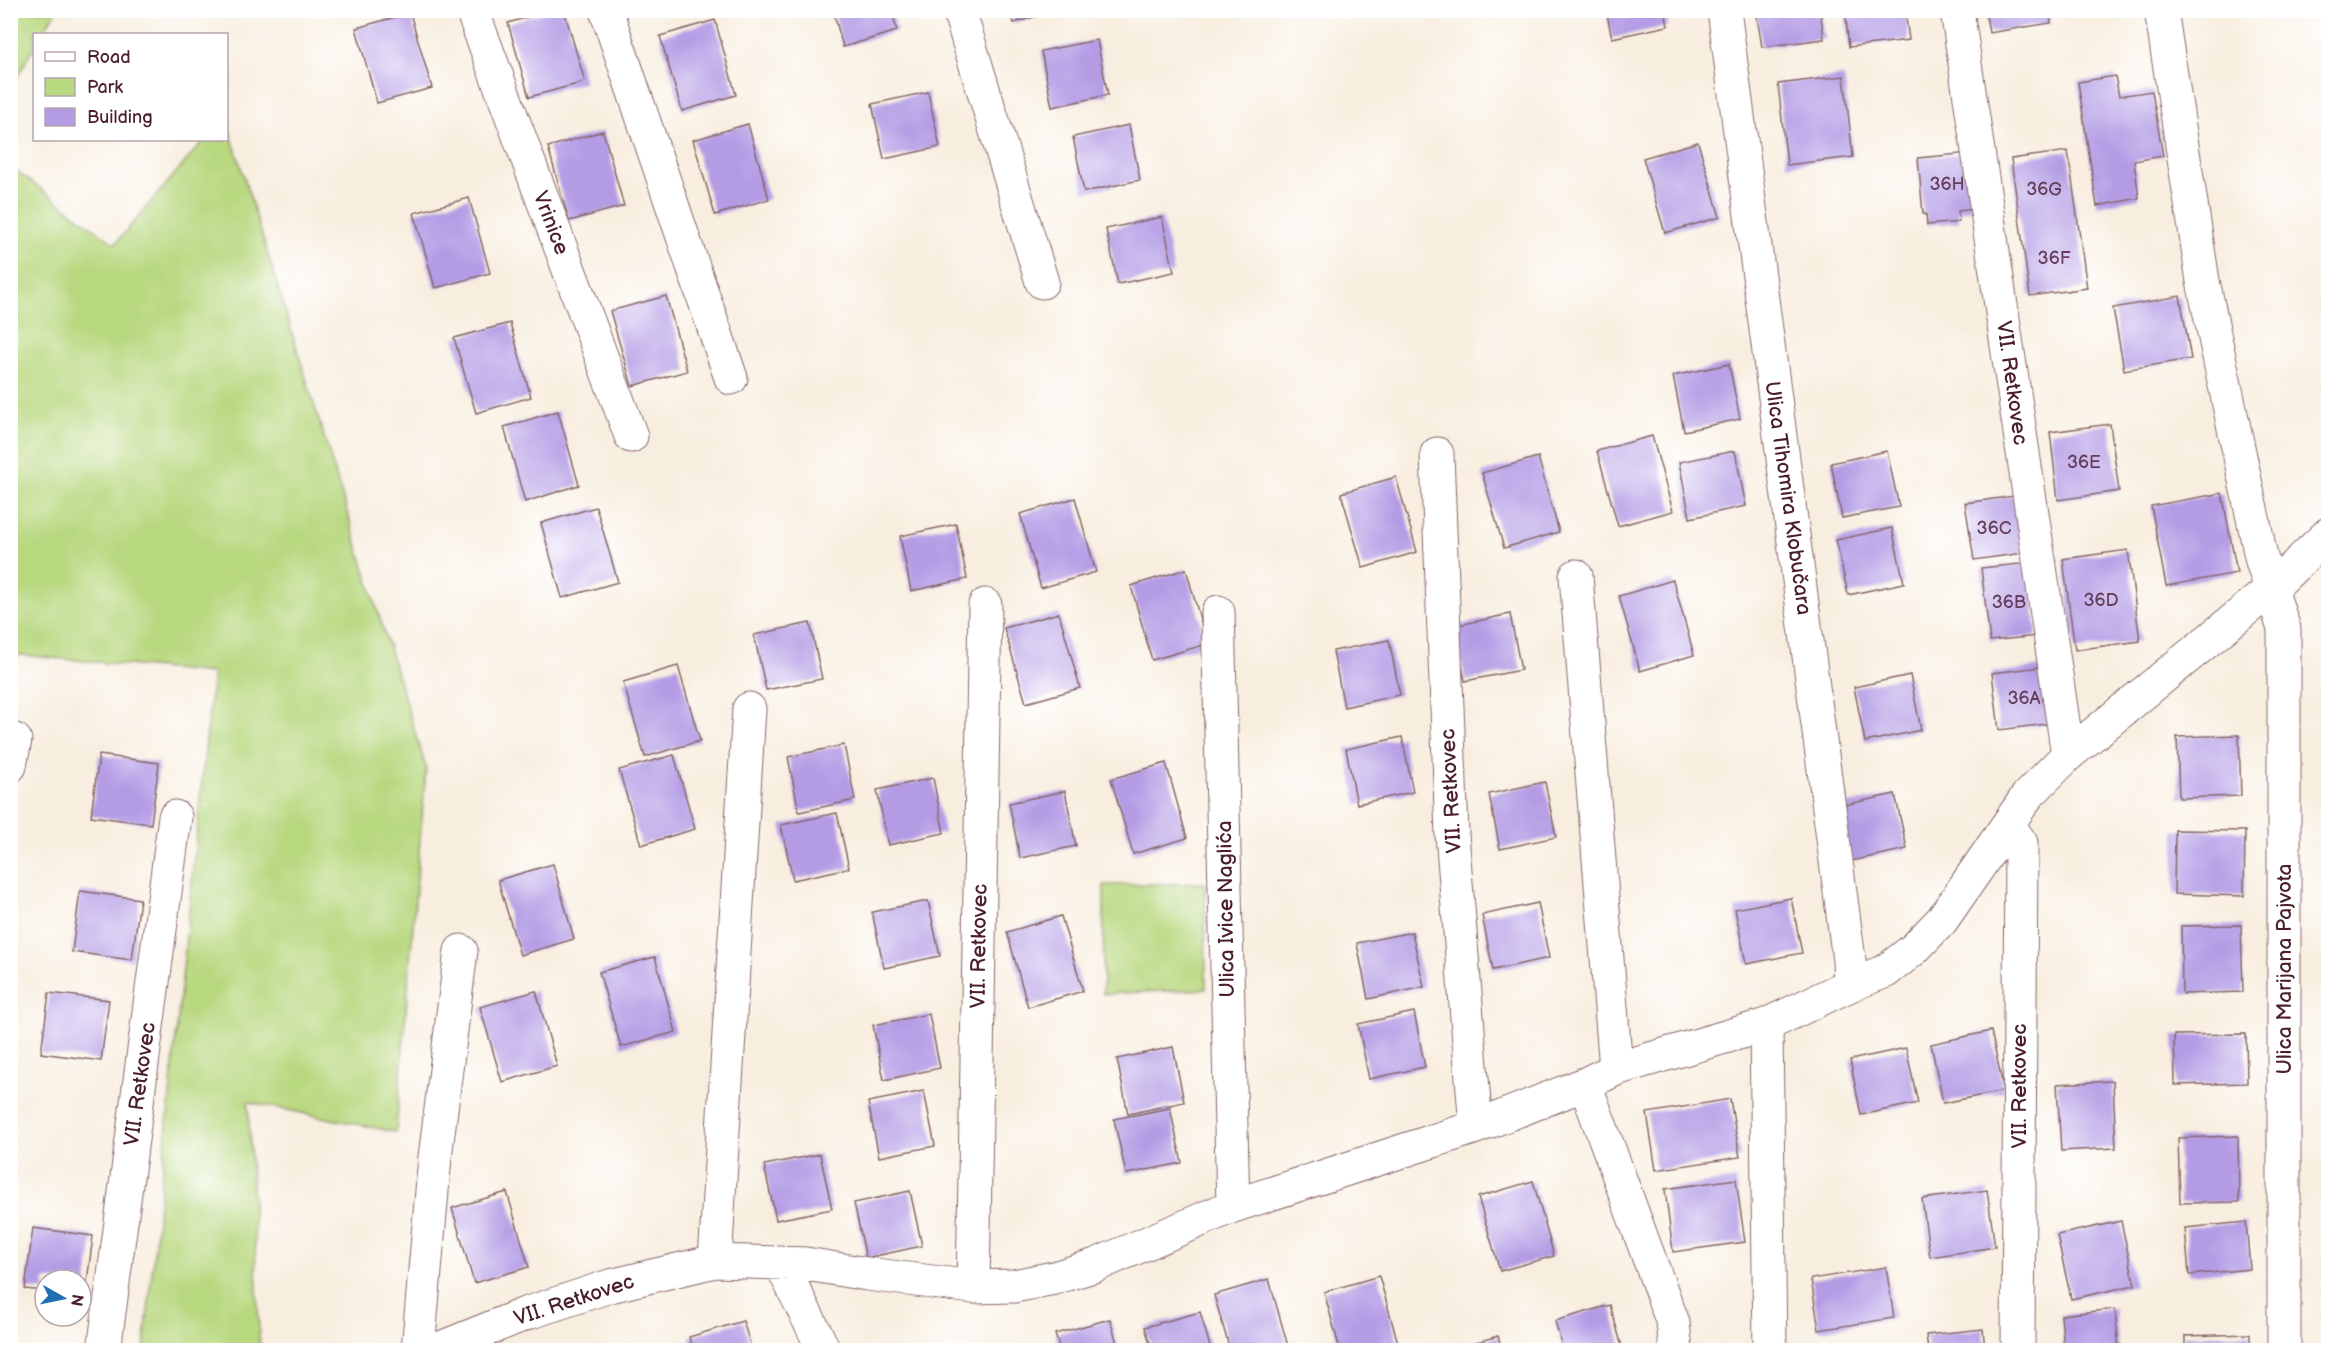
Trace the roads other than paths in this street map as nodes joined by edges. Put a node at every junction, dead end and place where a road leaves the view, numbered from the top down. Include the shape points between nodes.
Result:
1 (472, 10) edge
2 (606, 10) edge
3 (959, 10) edge
4 (1724, 10) edge
5 (1957, 10) edge
6 (2161, 10) edge
7 (1042, 282) dead end
8 (731, 378) dead end
9 (632, 436) dead end
10 (1437, 454) dead end
11 (2328, 534) edge
12 (1576, 576) dead end
13 (2271, 589) junction
14 (985, 605) dead end
15 (1218, 612) dead end
16 (748, 709) dead end
17 (2068, 755) junction
18 (175, 817) dead end
19 (2008, 825) junction
20 (461, 951) dead end
21 (1850, 985) junction
22 (1766, 1025) junction
23 (1616, 1068) junction
24 (1585, 1084) junction
25 (1476, 1127) junction
26 (1233, 1206) junction
27 (715, 1261) junction
28 (780, 1262) junction
29 (973, 1287) junction
30 (104, 1350) edge
31 (418, 1350) edge
32 (436, 1350) edge
33 (824, 1350) edge
34 (1676, 1350) edge
35 (1770, 1350) edge
36 (2018, 1350) edge
37 (2284, 1350) edge

1 - 9 street, Vrinice
2 - 8 street
3 - 7 street
4 - 21 street, Ulica Tihomira Klobučara
5 - 17 street, VII. Retkovec
6 - 13 street via 2203,281
10 - 25 street, VII. Retkovec via 1452,834
11 - 13 street, VII. Retkovec
12 - 23 street
13 - 17 street, VII. Retkovec
13 - 37 street, Ulica Marijana Pajvota via 2284,629
14 - 29 street, VII. Retkovec
15 - 26 street, Ulica Ivice Naglića
16 - 27 street
17 - 19 street, VII. Retkovec via 2028,795
18 - 30 street, VII. Retkovec
19 - 21 street, VII. Retkovec via 1942,920 1914,949 1886,971
19 - 36 street, VII. Retkovec via 2021,843
20 - 31 street via 435,1157
21 - 22 street, VII. Retkovec
22 - 23 street, VII. Retkovec
22 - 35 street
23 - 24 street, VII. Retkovec
24 - 25 street, VII. Retkovec
24 - 34 street via 1673,1323
25 - 26 street, VII. Retkovec
26 - 29 street, VII. Retkovec via 1096,1265 1014,1286
27 - 28 street, VII. Retkovec
27 - 32 street, VII. Retkovec via 610,1286 525,1314
28 - 29 street, VII. Retkovec
28 - 33 street

